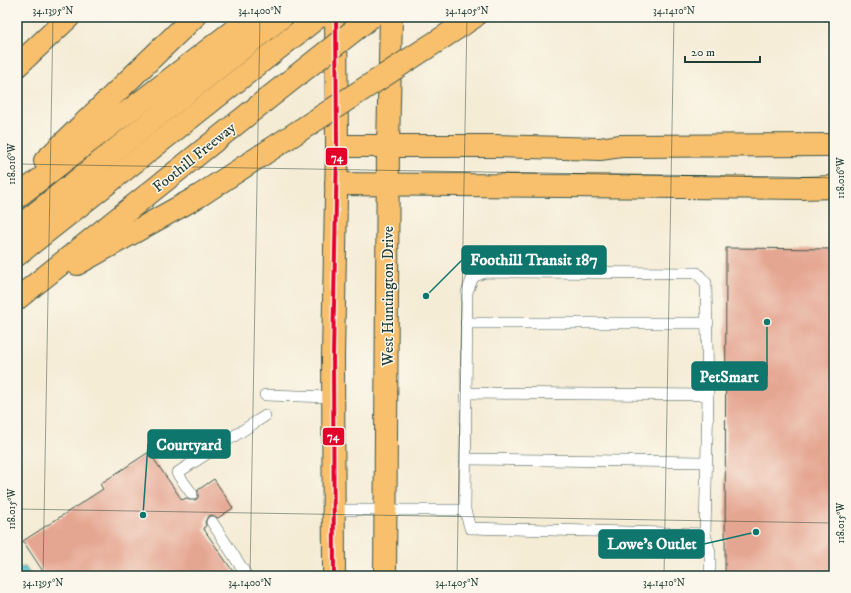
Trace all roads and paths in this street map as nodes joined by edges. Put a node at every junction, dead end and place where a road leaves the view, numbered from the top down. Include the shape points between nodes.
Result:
1 (70, 17) edge
2 (194, 17) edge
3 (282, 17) edge
4 (318, 17) edge
5 (336, 17) edge
6 (371, 17) edge
7 (391, 17) edge
8 (468, 21) edge
9 (256, 25) edge
10 (17, 66) edge
11 (834, 145) edge
12 (337, 146) junction
13 (388, 146) junction
14 (336, 184) junction
15 (388, 184) junction
16 (17, 187) edge
17 (834, 187) edge
18 (17, 197) edge
19 (17, 228) edge
20 (17, 256) edge
21 (20, 296) edge
22 (466, 323) junction
23 (708, 323) junction
24 (466, 393) junction
25 (265, 395) dead end
26 (708, 395) junction
27 (333, 397) junction
28 (265, 416) dead end
29 (465, 459) junction
30 (706, 462) junction
31 (192, 494) dead end
32 (334, 510) junction
33 (465, 510) junction
34 (386, 511) junction
35 (212, 522) dead end
36 (705, 534) junction
37 (247, 576) edge
38 (334, 576) edge
39 (385, 576) edge
40 (710, 576) edge

1 - 10 main road
2 - 16 main road
3 - 9 main road
4 - 20 main road
5 - 12 main road
6 - 21 main road, Foothill Freeway, bridge
7 - 13 main road, West Huntington Drive
8 - 21 main road, bridge via 199,196
9 - 18 main road
9 - 19 main road
11 - 13 main road via 621,146 600,149
12 - 13 main road
12 - 14 main road
13 - 15 main road, West Huntington Drive
14 - 15 main road
14 - 27 main road
15 - 17 main road
15 - 34 main road, West Huntington Drive
22 - 23 lane
22 - 23 lane via 467,292 473,277 493,272 697,273 706,283
22 - 24 lane
23 - 26 lane
24 - 26 lane
24 - 29 lane
25 - 27 lane
26 - 30 lane
27 - 32 main road
28 - 31 lane via 177,473
29 - 30 lane
29 - 33 lane
30 - 36 lane
32 - 34 lane
32 - 38 main road
33 - 34 lane
33 - 36 lane via 470,528
34 - 39 main road, West Huntington Drive
35 - 37 lane
36 - 40 lane via 710,553

